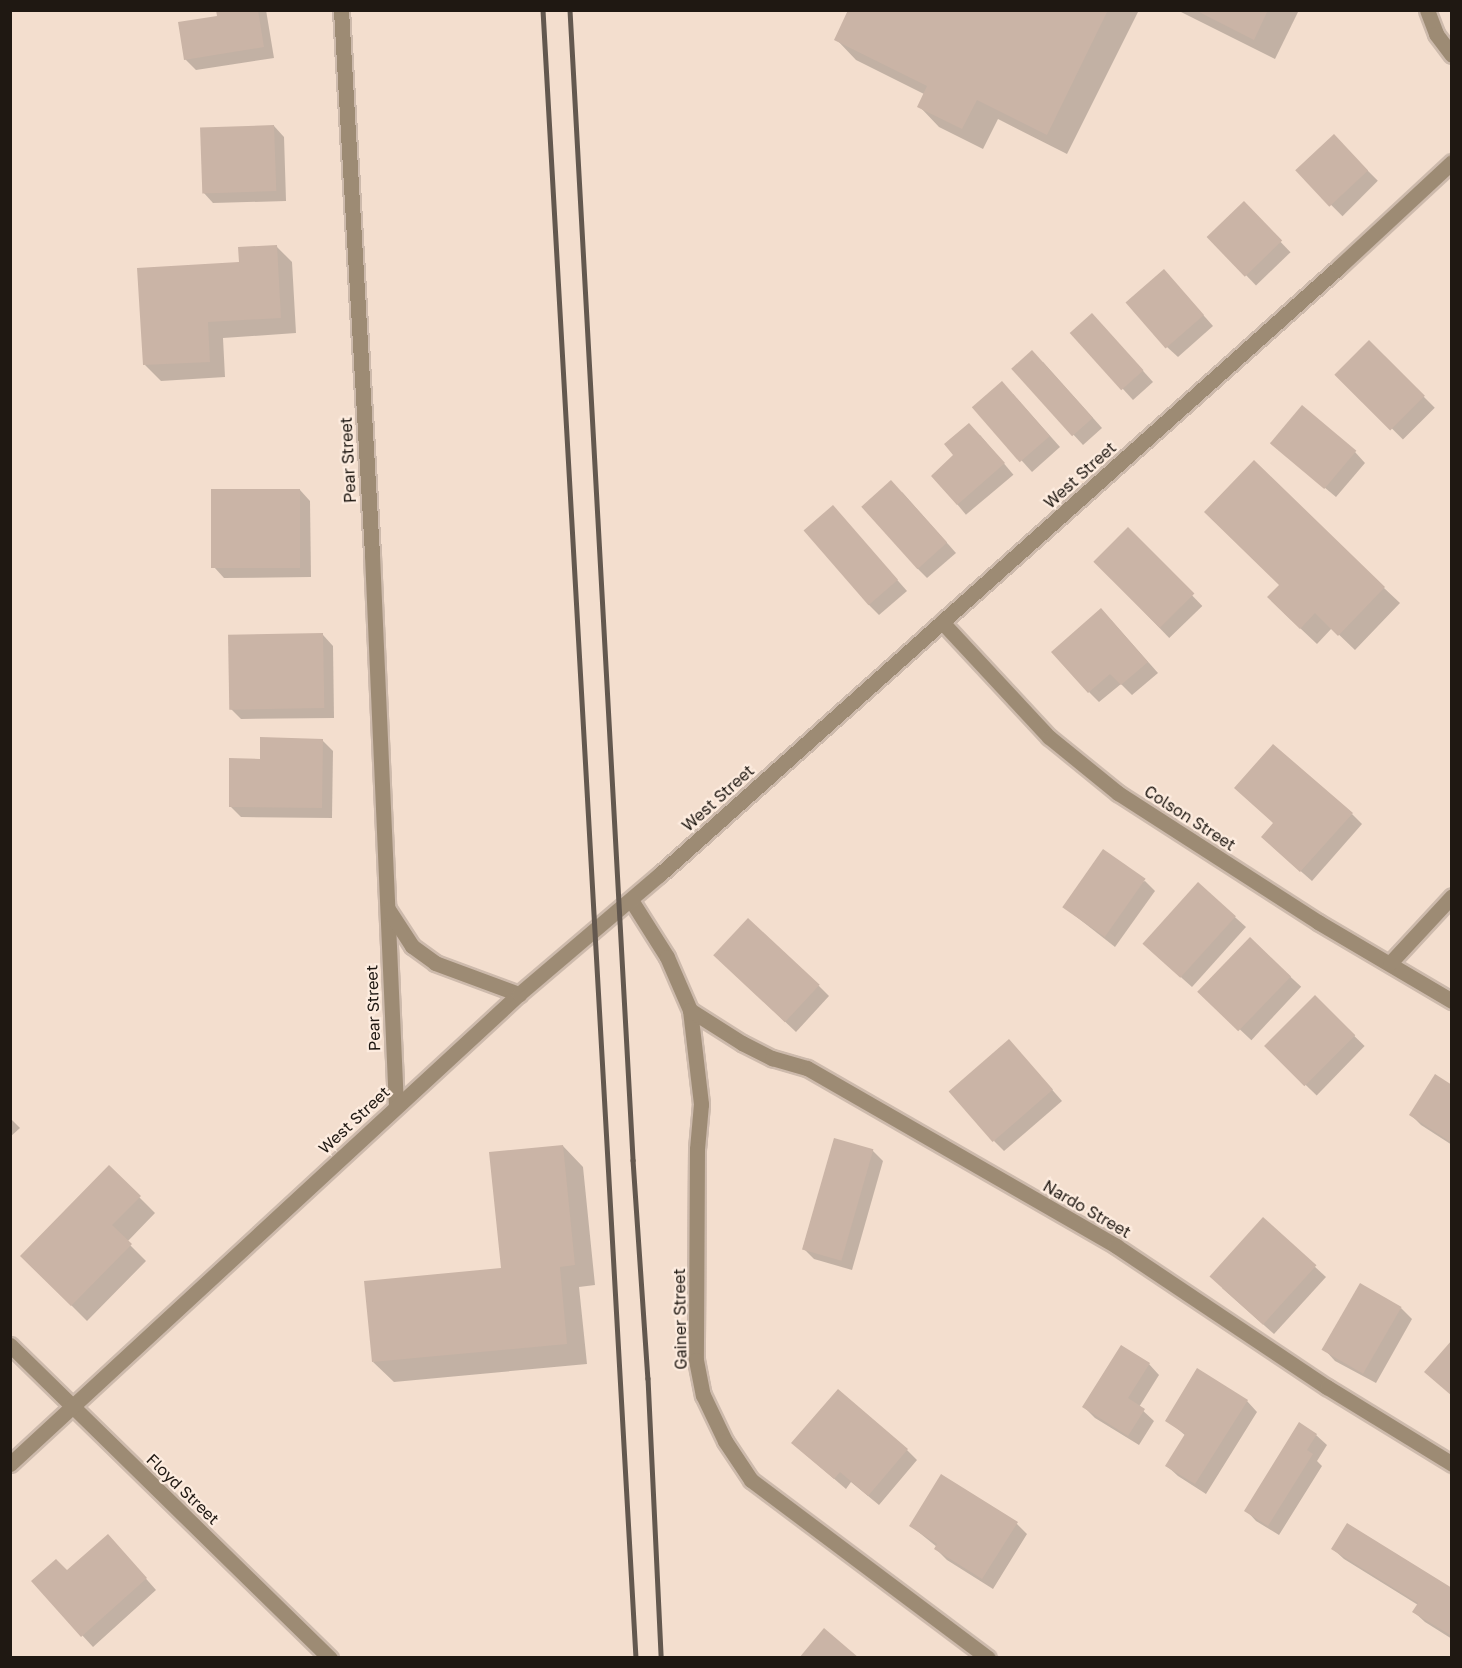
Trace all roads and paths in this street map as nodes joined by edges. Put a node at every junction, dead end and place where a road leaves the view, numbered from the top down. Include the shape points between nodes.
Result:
1 (341, 10) edge
2 (1427, 10) edge
3 (1452, 55) edge
4 (1452, 162) edge
5 (942, 622) junction
6 (1452, 896) edge
7 (630, 900) junction
8 (387, 908) junction
9 (1390, 963) junction
10 (519, 994) junction
11 (1452, 1001) edge
12 (690, 1010) junction
13 (396, 1106) junction
14 (10, 1345) edge
15 (74, 1408) junction
16 (10, 1464) edge
17 (1452, 1464) edge
18 (330, 1658) edge
19 (988, 1658) edge

1 - 8 street, Pear Street via 372,555
2 - 3 street via 1436,33
4 - 5 street, West Street
5 - 7 street, West Street
5 - 9 street, Colson Street via 1049,736 1118,793 1318,922
6 - 9 street
7 - 10 street, West Street
7 - 12 street, Gainer Street via 667,957
8 - 10 street via 412,946 435,963
8 - 13 street, Pear Street
9 - 11 street, Colson Street
10 - 13 street, West Street
12 - 17 street, Nardo Street via 772,1058 807,1068 1116,1246 1327,1387
12 - 19 street, Gainer Street via 701,1104 697,1149 696,1360 703,1395 725,1441 751,1480
13 - 15 street, West Street
14 - 15 street, Floyd Street
15 - 16 street, West Street
15 - 18 street, Floyd Street

